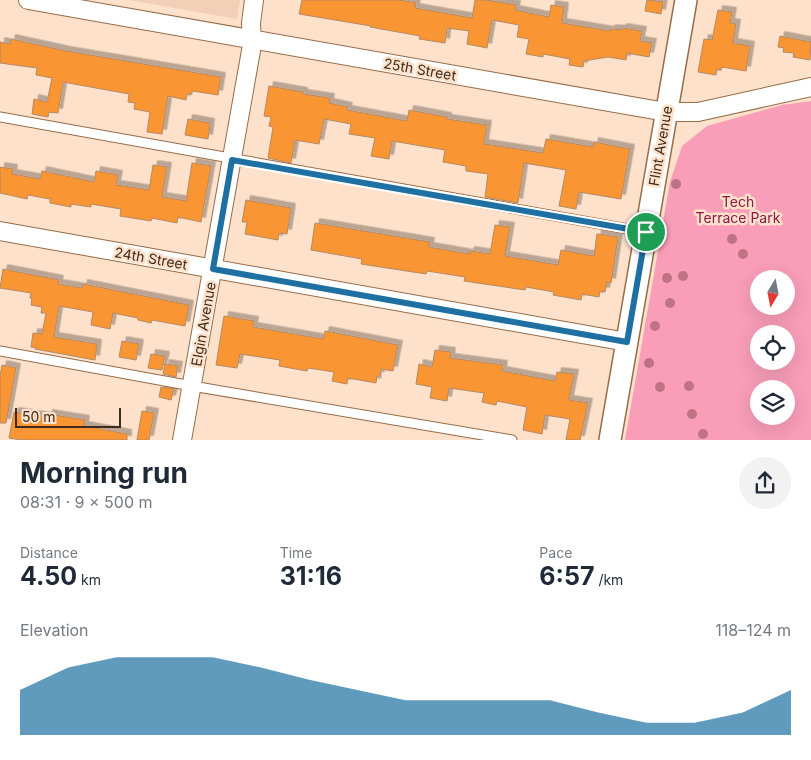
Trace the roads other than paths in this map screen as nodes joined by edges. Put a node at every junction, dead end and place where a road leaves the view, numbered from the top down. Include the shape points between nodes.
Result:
1 (28, 0) edge
2 (254, 0) edge
3 (686, 0) edge
4 (251, 40) junction
5 (811, 87) edge
6 (666, 112) junction
7 (0, 117) edge
8 (232, 160) junction
9 (0, 231) edge
10 (646, 232) junction
11 (213, 269) junction
12 (627, 342) junction
13 (0, 352) edge
14 (192, 386) junction
15 (182, 440) edge
16 (512, 440) edge
17 (610, 440) edge

1 - 4 street, 25th Street
2 - 4 street, Elgin Avenue
3 - 6 street, Flint Avenue
4 - 6 street, 25th Street
4 - 8 street, Elgin Avenue
5 - 6 street, 25th Street via 705,111
6 - 10 street, Flint Avenue
7 - 8 lane
8 - 10 lane
8 - 11 street, Elgin Avenue
9 - 11 street, 24th Street
10 - 12 street, Flint Avenue
11 - 12 street, 24th Street
11 - 14 street, Elgin Avenue
12 - 17 street, Flint Avenue
13 - 14 lane
14 - 15 street, Elgin Avenue
14 - 16 lane

